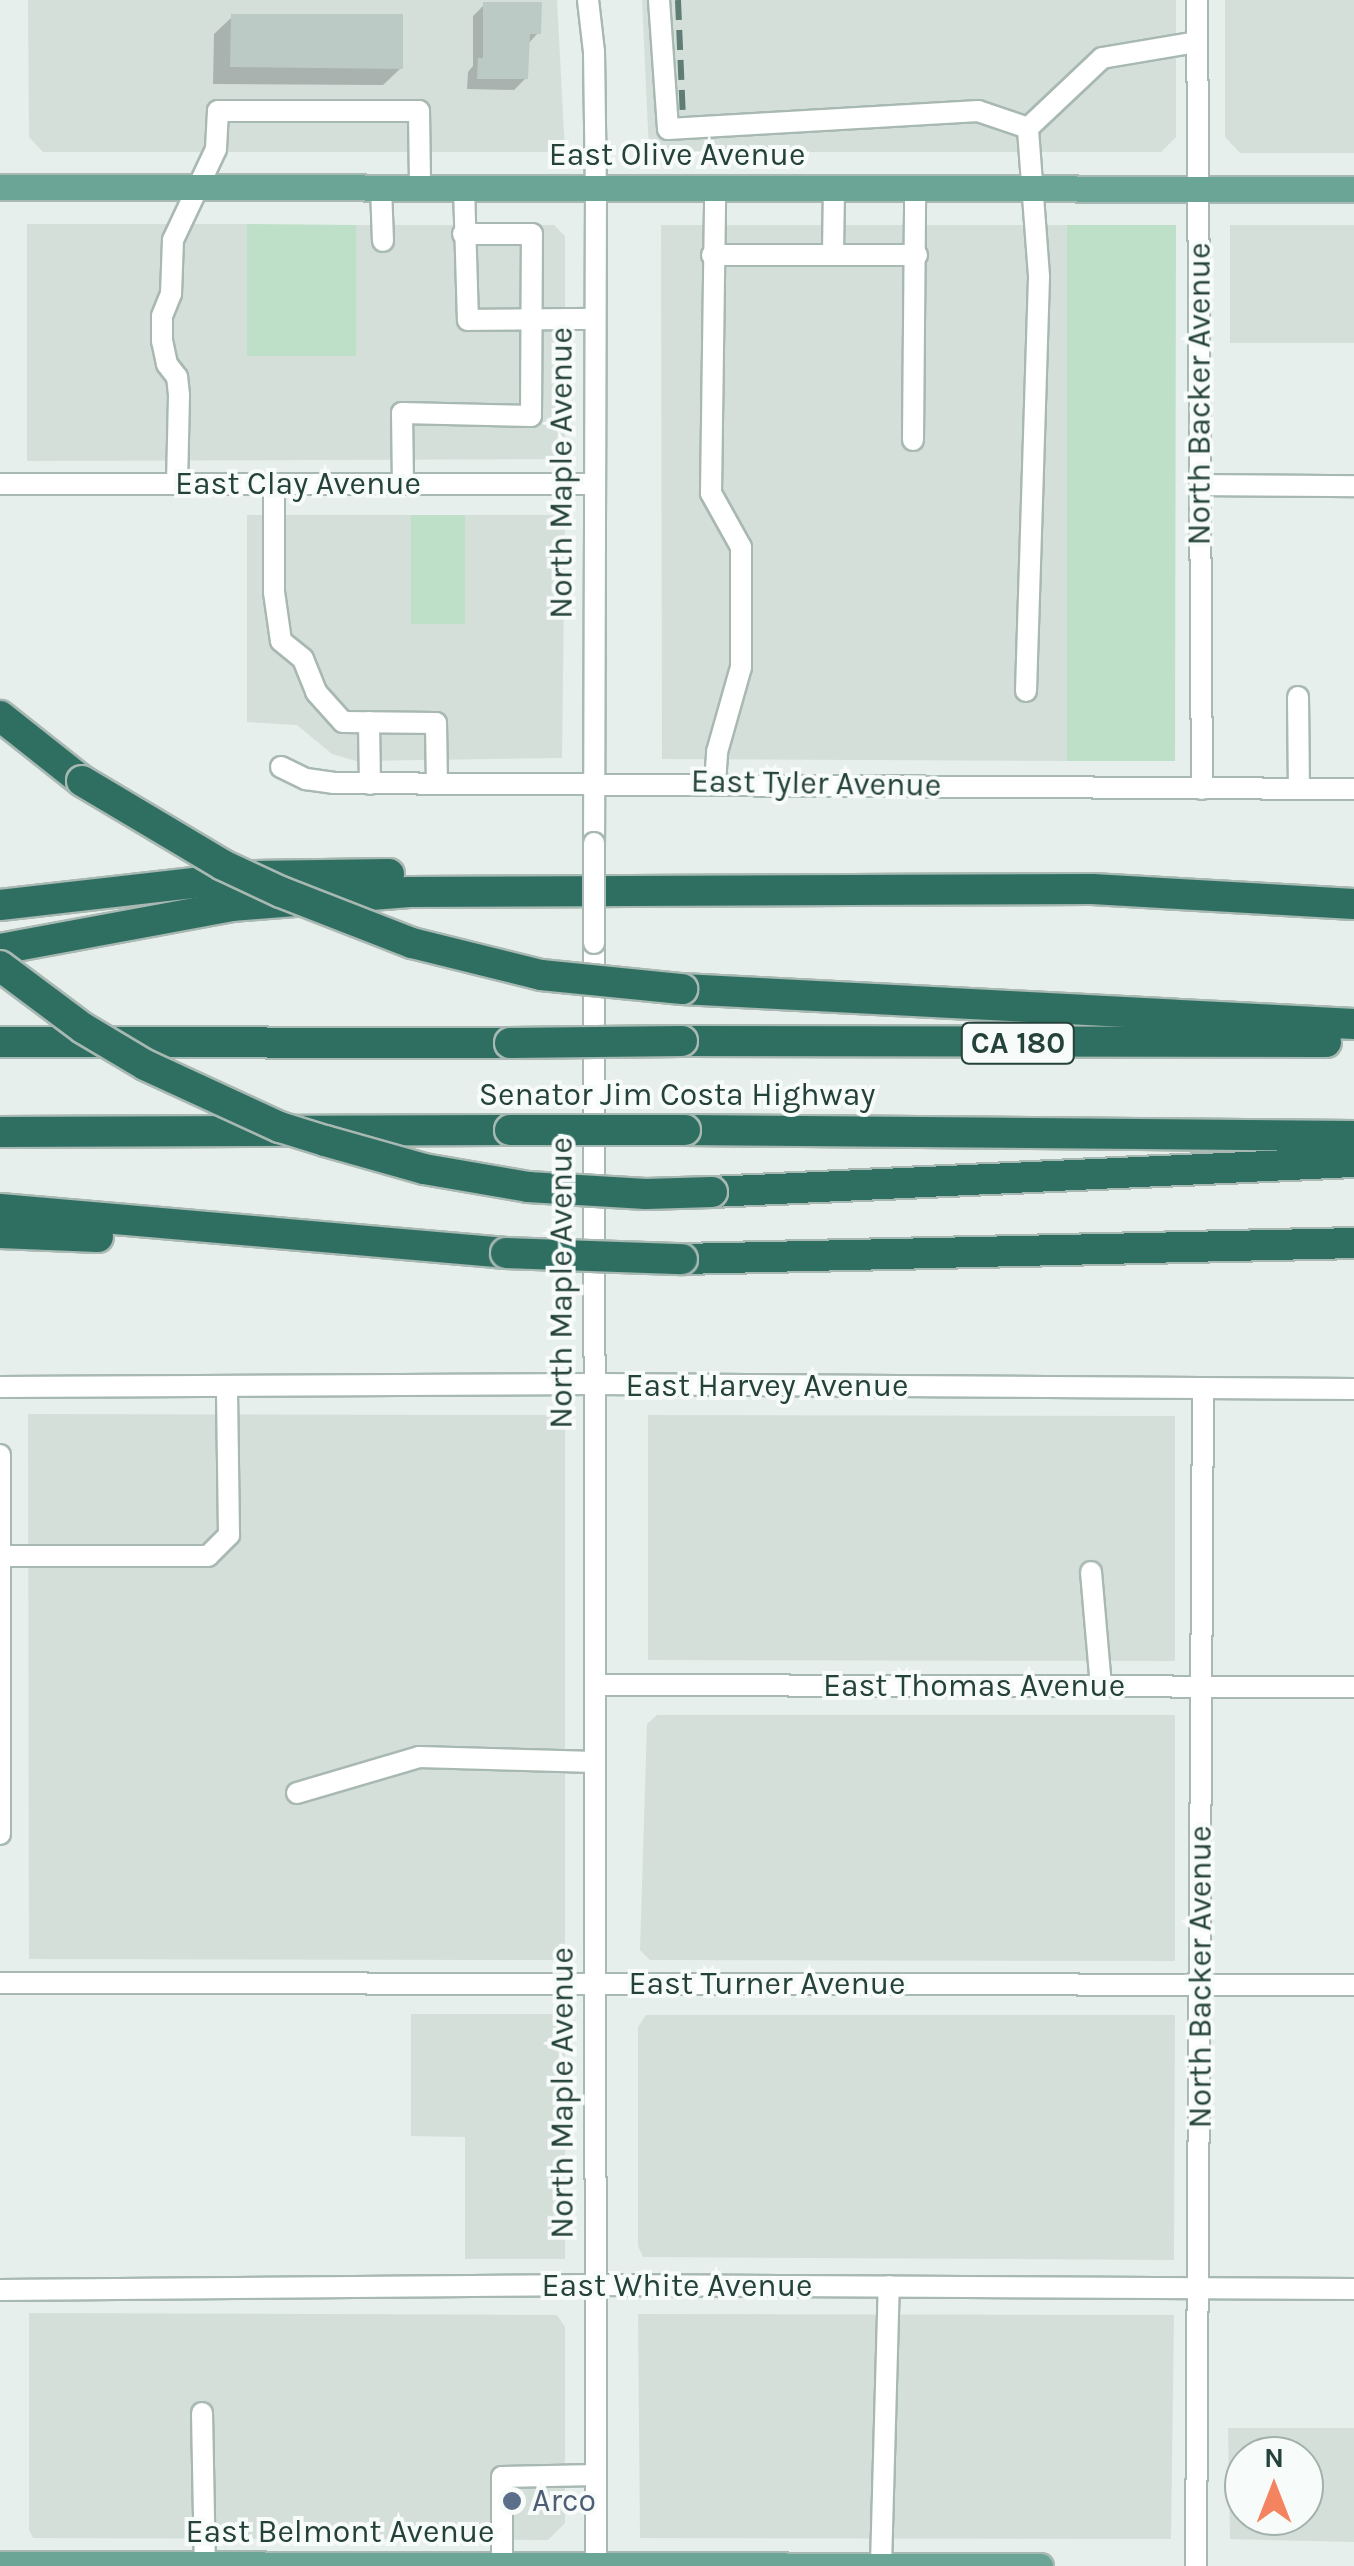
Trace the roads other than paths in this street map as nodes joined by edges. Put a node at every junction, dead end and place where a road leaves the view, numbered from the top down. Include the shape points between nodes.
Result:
1 (588, 0) edge
2 (659, 0) edge
3 (1197, 0) edge
4 (1198, 42) junction
5 (1028, 128) junction
6 (0, 186) edge
7 (381, 186) junction
8 (420, 186) junction
9 (464, 186) junction
10 (596, 186) junction
11 (199, 187) junction
12 (715, 188) junction
13 (834, 188) junction
14 (914, 188) junction
15 (1035, 188) junction
16 (1198, 188) junction
17 (1354, 189) edge
18 (463, 234) junction
19 (383, 241) dead end
20 (833, 252) junction
21 (712, 255) junction
22 (917, 255) junction
23 (532, 318) junction
24 (594, 319) junction
25 (913, 440) dead end
26 (0, 484) edge
27 (176, 484) junction
28 (274, 484) junction
29 (404, 484) junction
30 (595, 484) junction
31 (1200, 485) junction
32 (1354, 486) edge
33 (1026, 691) dead end
34 (1298, 698) dead end
35 (0, 716) edge
36 (369, 722) junction
37 (281, 767) dead end
38 (715, 783) junction
39 (370, 784) junction
40 (437, 784) junction
41 (593, 784) junction
42 (1202, 789) junction
43 (1299, 789) junction
44 (1354, 789) edge
45 (666, 890) junction
46 (1354, 904) edge
47 (0, 905) edge
48 (0, 950) edge
49 (0, 966) edge
50 (1354, 1024) edge
51 (0, 1042) edge
52 (1354, 1042) edge
53 (0, 1132) edge
54 (1354, 1136) edge
55 (1354, 1162) edge
56 (0, 1209) edge
57 (0, 1232) edge
58 (1354, 1243) edge
59 (506, 1253) junction
60 (594, 1384) junction
61 (227, 1386) junction
62 (0, 1387) edge
63 (1203, 1389) junction
64 (1354, 1389) edge
65 (0, 1456) edge
66 (1, 1556) edge
67 (1090, 1572) dead end
68 (1, 1685) edge
69 (595, 1685) junction
70 (1101, 1686) junction
71 (1199, 1686) junction
72 (1354, 1687) edge
73 (595, 1762) junction
74 (297, 1793) dead end
75 (0, 1834) edge
76 (0, 1983) edge
77 (595, 1984) junction
78 (1202, 1985) junction
79 (1354, 1985) edge
80 (596, 2285) junction
81 (889, 2286) junction
82 (1200, 2288) junction
83 (1354, 2289) edge
84 (0, 2290) edge
85 (202, 2413) dead end
86 (596, 2475) junction
87 (0, 2564) edge
88 (205, 2564) edge
89 (502, 2565) edge
90 (881, 2565) edge
91 (596, 2566) edge
92 (1040, 2566) edge
93 (1196, 2566) edge

1 - 10 street, North Maple Avenue
2 - 5 street via 668,129 978,110
3 - 4 street, North Backer Avenue
4 - 5 street via 1102,58
4 - 16 street, North Backer Avenue
5 - 15 street
6 - 11 main road, East Olive Avenue
7 - 8 main road, East Olive Avenue
7 - 11 main road, East Olive Avenue
7 - 19 street
8 - 9 main road, East Olive Avenue
8 - 11 street via 419,110 218,111 216,149
9 - 10 main road, East Olive Avenue
9 - 18 street
10 - 12 main road, East Olive Avenue
10 - 24 street, North Maple Avenue
11 - 27 street via 174,240 171,294 162,316 167,364 180,396
12 - 13 main road, East Olive Avenue
12 - 21 street
13 - 14 main road, East Olive Avenue
13 - 20 street
14 - 15 main road, East Olive Avenue
14 - 22 street
15 - 16 main road, East Olive Avenue
15 - 33 street via 1039,276
16 - 17 main road, East Olive Avenue
16 - 31 street, North Backer Avenue
18 - 23 street via 468,320
18 - 23 street via 532,234
20 - 21 street
20 - 22 street
21 - 38 street via 711,492 742,548 742,667 717,752
22 - 25 street
23 - 24 street
23 - 29 street via 531,416 402,413
24 - 30 street, North Maple Avenue
26 - 27 street, East Clay Avenue
27 - 28 street, East Clay Avenue
28 - 29 street, East Clay Avenue
28 - 36 street via 281,641 303,660 316,692 343,722
29 - 30 street, East Clay Avenue
30 - 41 street, North Maple Avenue
31 - 32 street
31 - 42 street, North Backer Avenue
34 - 43 street
35 - 50 highway, bridge via 82,781 223,865 412,943 542,975 682,989
36 - 39 street
36 - 40 street via 436,722
37 - 39 street, East Tyler Avenue via 306,779
38 - 41 street, East Tyler Avenue
38 - 42 street, East Tyler Avenue
39 - 40 street, East Tyler Avenue
40 - 41 street, East Tyler Avenue
41 - 60 street, North Maple Avenue, bridge
42 - 43 street, East Tyler Avenue
43 - 44 street, East Tyler Avenue
45 - 46 highway via 1092,889
45 - 47 highway via 295,874
45 - 48 highway via 295,898 150,918
49 - 55 highway, bridge via 83,1028 248,1114 424,1169 528,1186 646,1194
51 - 52 highway, Senator Jim Costa Highway / CA 180, bridge
53 - 54 highway, Senator Jim Costa Highway, bridge
56 - 59 highway
57 - 59 highway
58 - 59 highway, bridge via 682,1259
60 - 61 street, East Harvey Avenue
60 - 63 street, East Harvey Avenue
60 - 69 street, North Maple Avenue
61 - 62 street, East Harvey Avenue
61 - 66 street via 229,1534 208,1556
63 - 64 street, East Harvey Avenue
63 - 71 street, North Backer Avenue
65 - 66 street
66 - 68 street
67 - 70 street
68 - 75 street
69 - 70 street, East Thomas Avenue
69 - 73 street, North Maple Avenue
70 - 71 street, East Thomas Avenue
71 - 72 street, East Thomas Avenue
71 - 78 street, North Backer Avenue
73 - 74 street via 418,1757
73 - 77 street, North Maple Avenue
76 - 77 street, East Turner Avenue
77 - 78 street, East Turner Avenue
77 - 80 street, North Maple Avenue
78 - 79 street, East Turner Avenue
78 - 82 street, North Backer Avenue
80 - 81 street, East White Avenue
80 - 84 street, East White Avenue
80 - 86 street, North Maple Avenue
81 - 82 street, East White Avenue
81 - 90 street
82 - 83 street, East White Avenue
82 - 93 street, North Backer Avenue
85 - 88 street
86 - 89 street via 502,2478
86 - 91 street, North Maple Avenue
87 - 88 main road, East Belmont Avenue
88 - 89 main road, East Belmont Avenue
89 - 91 main road, East Belmont Avenue
90 - 91 main road, East Belmont Avenue
90 - 92 main road, East Belmont Avenue

